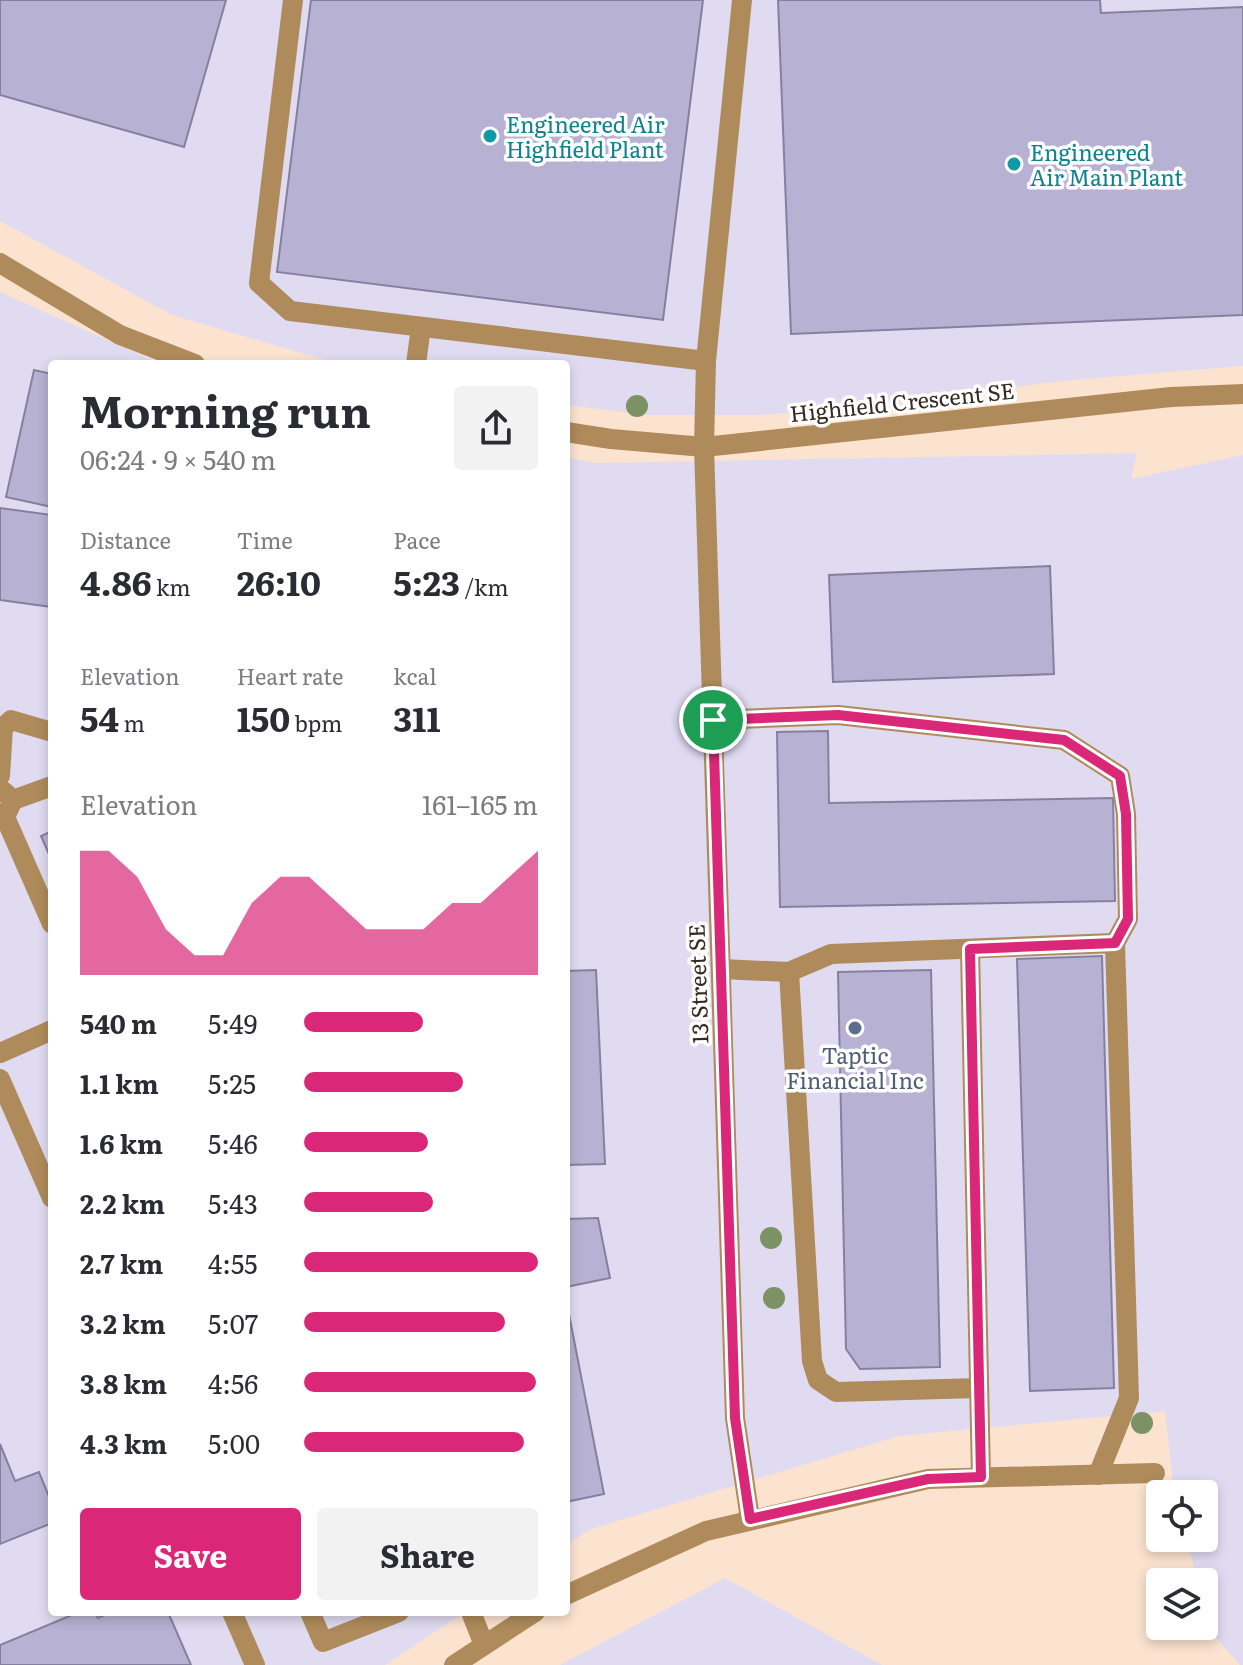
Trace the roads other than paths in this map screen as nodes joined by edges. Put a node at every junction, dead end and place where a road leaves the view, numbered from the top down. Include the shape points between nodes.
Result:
1 (293, 0) edge
2 (742, 0) edge
3 (0, 263) edge
4 (421, 327) junction
5 (185, 360) edge
6 (417, 360) edge
7 (706, 361) junction
8 (1243, 394) edge
9 (570, 433) edge
10 (704, 447) junction
11 (713, 720) junction
12 (48, 731) edge
13 (0, 776) edge
14 (48, 787) edge
15 (6, 794) edge
16 (48, 915) edge
17 (1115, 943) junction
18 (970, 949) junction
19 (721, 969) junction
20 (789, 972) junction
21 (48, 1032) edge
22 (0, 1053) edge
23 (0, 1079) edge
24 (48, 1189) edge
25 (979, 1388) junction
26 (1155, 1473) dead end
27 (1098, 1475) junction
28 (981, 1477) junction
29 (750, 1519) junction
30 (570, 1593) edge
31 (234, 1616) edge
32 (312, 1616) edge
33 (389, 1616) edge
34 (473, 1616) edge
35 (529, 1616) edge
36 (484, 1645) junction
37 (255, 1665) edge
38 (454, 1665) edge

1 - 4 street via 259,283 290,311
2 - 7 street, 13 Street SE
3 - 5 street via 120,335
4 - 6 street
4 - 7 street
7 - 10 street, 13 Street SE
8 - 10 street, Highfield Crescent SE via 1171,397
9 - 10 street, Highfield Crescent SE
10 - 11 street, 13 Street SE
11 - 17 street via 838,715 1064,740 1120,776 1128,919
11 - 19 street, 13 Street SE
12 - 13 street via 11,720 3,728
14 - 15 street
15 - 16 street via 5,817
17 - 18 street
17 - 27 street via 1129,1398
18 - 20 street via 831,954
18 - 25 street
19 - 20 street
19 - 29 street, 13 Street SE via 735,1418
20 - 25 street via 812,1361 818,1380 836,1392
21 - 22 street
23 - 24 street
25 - 28 street
26 - 27 street
27 - 28 street
28 - 29 street via 928,1479
29 - 30 street via 706,1531
31 - 37 street
32 - 33 street via 323,1642
34 - 36 street
35 - 36 street
36 - 38 street

